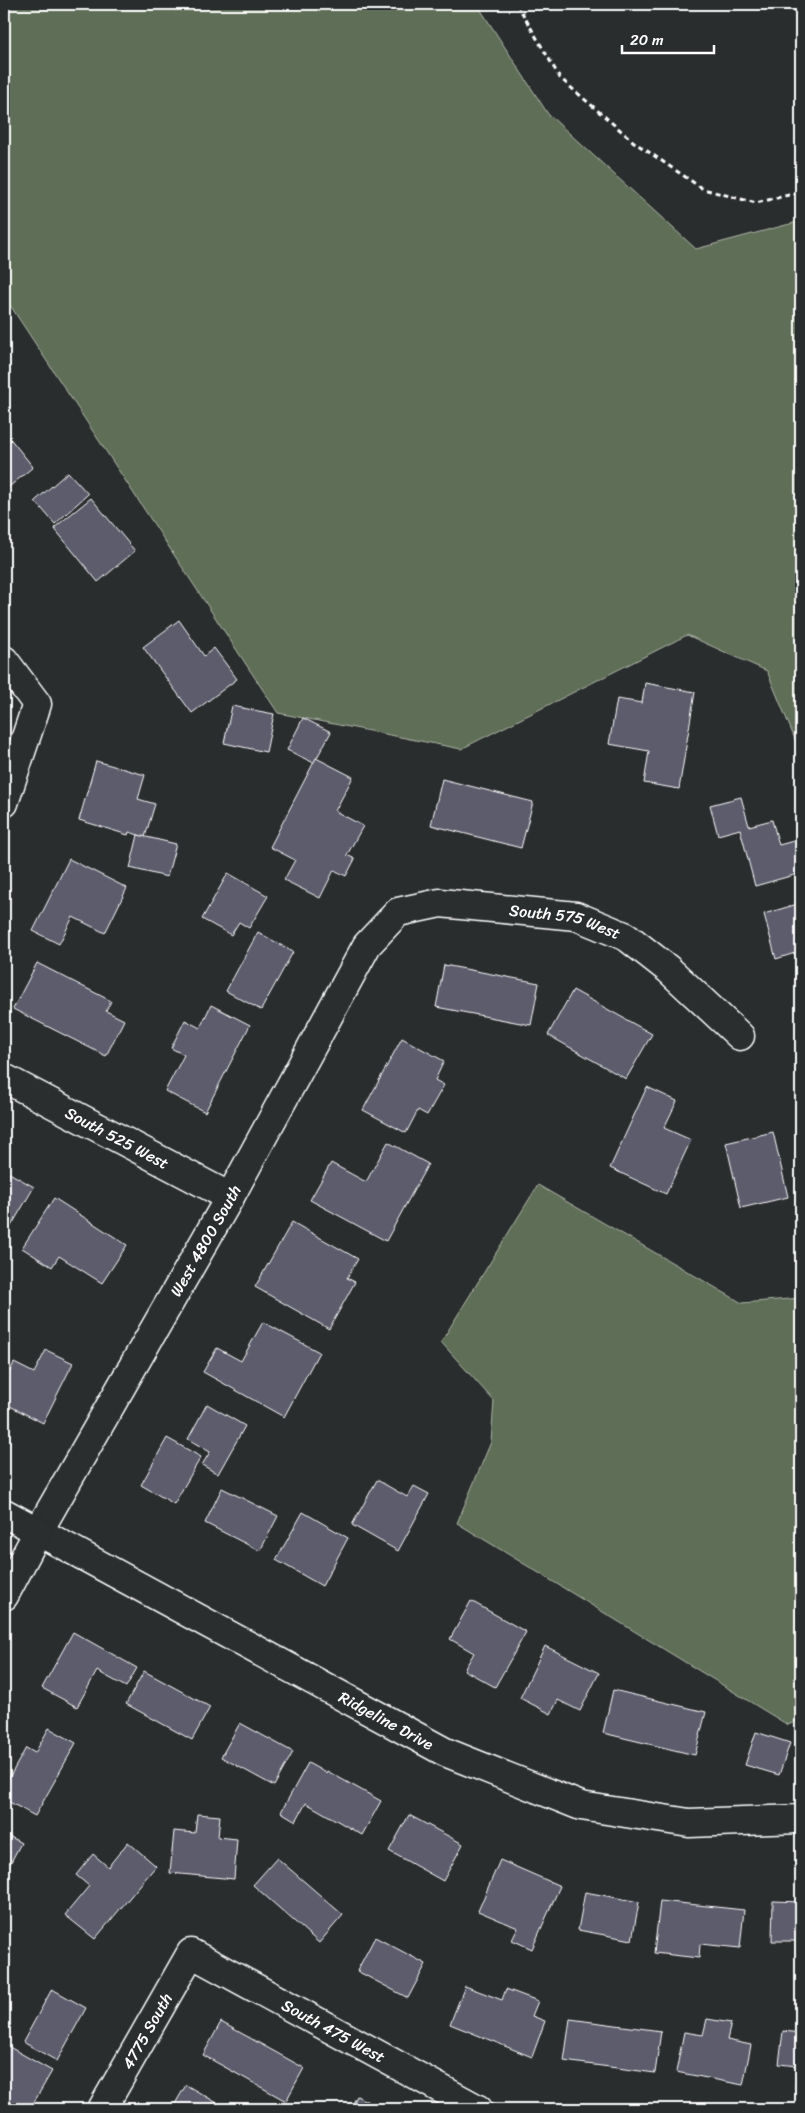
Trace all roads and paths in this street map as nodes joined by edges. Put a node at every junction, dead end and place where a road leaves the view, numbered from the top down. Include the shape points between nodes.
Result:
1 (517, 4) edge
2 (801, 192) edge
3 (4, 660) edge
4 (4, 803) edge
5 (367, 945) joint
6 (740, 1036) dead end
7 (4, 1078) edge
8 (230, 1197) junction
9 (4, 1513) edge
10 (38, 1532) junction
11 (4, 1596) edge
12 (801, 1819) edge
13 (191, 1953) joint
14 (102, 2109) edge
15 (478, 2109) edge

1 - 2 path via 560,78 634,142 703,189 756,203
3 - 4 street via 37,704
5 - 6 street, South 575 West via 398,912 440,903 576,916 627,937 668,969
5 - 8 street, West 4800 South
7 - 8 street, South 525 West
8 - 10 street, West 4800 South
9 - 10 street, Ridgeline Drive
10 - 11 street, West 4800 South
10 - 12 street, Ridgeline Drive via 446,1752 581,1806 689,1823
13 - 14 street, 4775 South
13 - 15 street, South 475 West

